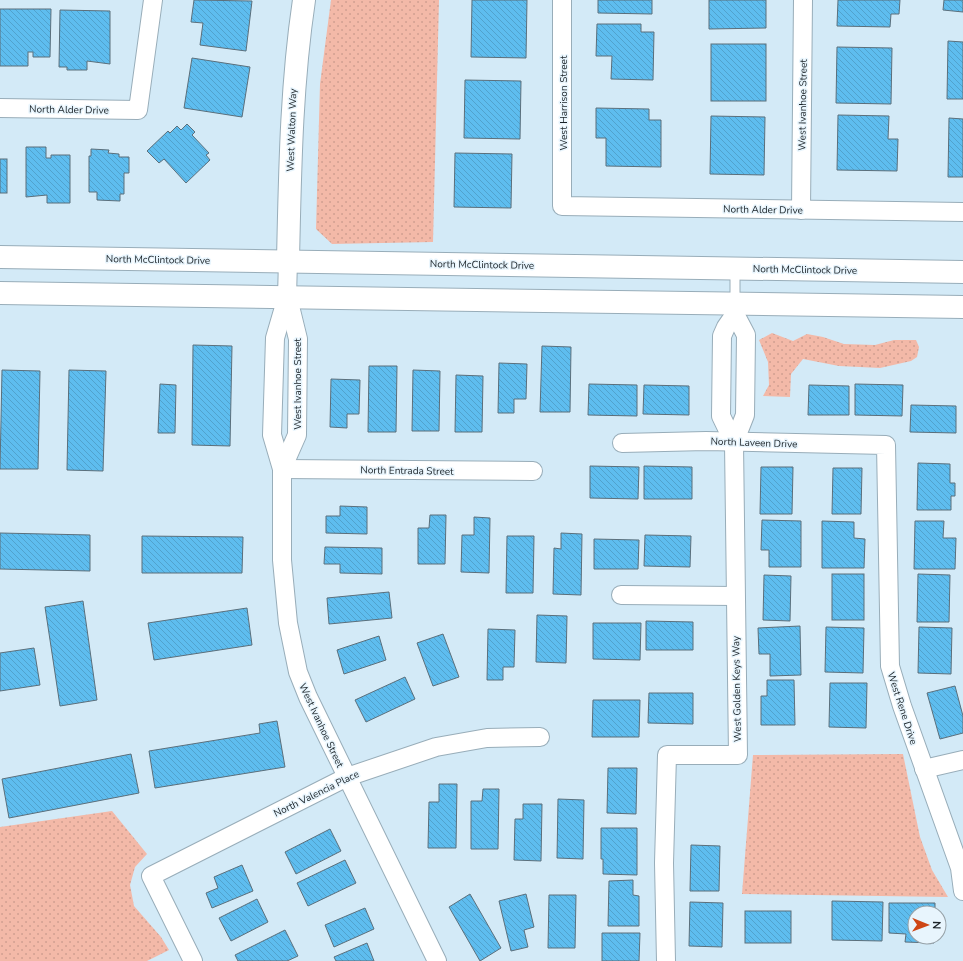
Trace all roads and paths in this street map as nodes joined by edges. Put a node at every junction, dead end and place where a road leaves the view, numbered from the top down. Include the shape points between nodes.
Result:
1 (153, 0) edge
2 (304, 0) edge
3 (562, 0) edge
4 (803, 0) edge
5 (0, 108) edge
6 (562, 206) joint
7 (801, 210) junction
8 (963, 212) edge
9 (0, 257) edge
10 (288, 260) junction
11 (735, 267) junction
12 (963, 272) edge
13 (0, 292) edge
14 (287, 297) junction
15 (963, 307) edge
16 (735, 309) junction
17 (622, 443) dead end
18 (734, 443) junction
19 (886, 445) joint
20 (282, 469) junction
21 (533, 471) dead end
22 (621, 595) dead end
23 (735, 596) junction
24 (540, 737) dead end
25 (963, 760) edge
26 (924, 769) junction
27 (346, 777) junction
28 (963, 891) edge
29 (193, 961) edge
30 (437, 961) edge
31 (666, 961) edge

1 - 5 street, North Alder Drive via 138,110
2 - 10 main road, West Walton Way via 291,112
3 - 6 street, West Harrison Street
4 - 7 street, West Ivanhoe Street
6 - 7 street, North Alder Drive
7 - 8 street, North Alder Drive
9 - 10 main road, North McClintock Drive
10 - 11 main road, North McClintock Drive
10 - 14 street, West Ivanhoe Street
11 - 12 main road, North McClintock Drive
11 - 16 lane
13 - 14 main road
14 - 16 main road
14 - 20 street, West Ivanhoe Street via 275,338 272,435
14 - 20 street, West Ivanhoe Street via 298,339 297,435
15 - 16 main road
16 - 18 street, West Golden Keys Way via 746,335 745,415
16 - 18 street, West Golden Keys Way via 722,336 720,416
17 - 18 street, North Laveen Drive
18 - 19 street, North Laveen Drive
18 - 23 street, West Golden Keys Way
19 - 26 street, West Rene Drive via 890,666
20 - 21 street, North Entrada Street
20 - 27 street, West Ivanhoe Street via 284,591 292,647 308,697
22 - 23 street
23 - 31 street, West Golden Keys Way via 738,755 667,755 664,863
24 - 27 street, North Valencia Place via 487,738 436,747
25 - 26 street
26 - 28 street, West Rene Drive via 960,868
27 - 29 street, North Valencia Place via 151,876
27 - 30 street, West Ivanhoe Street

